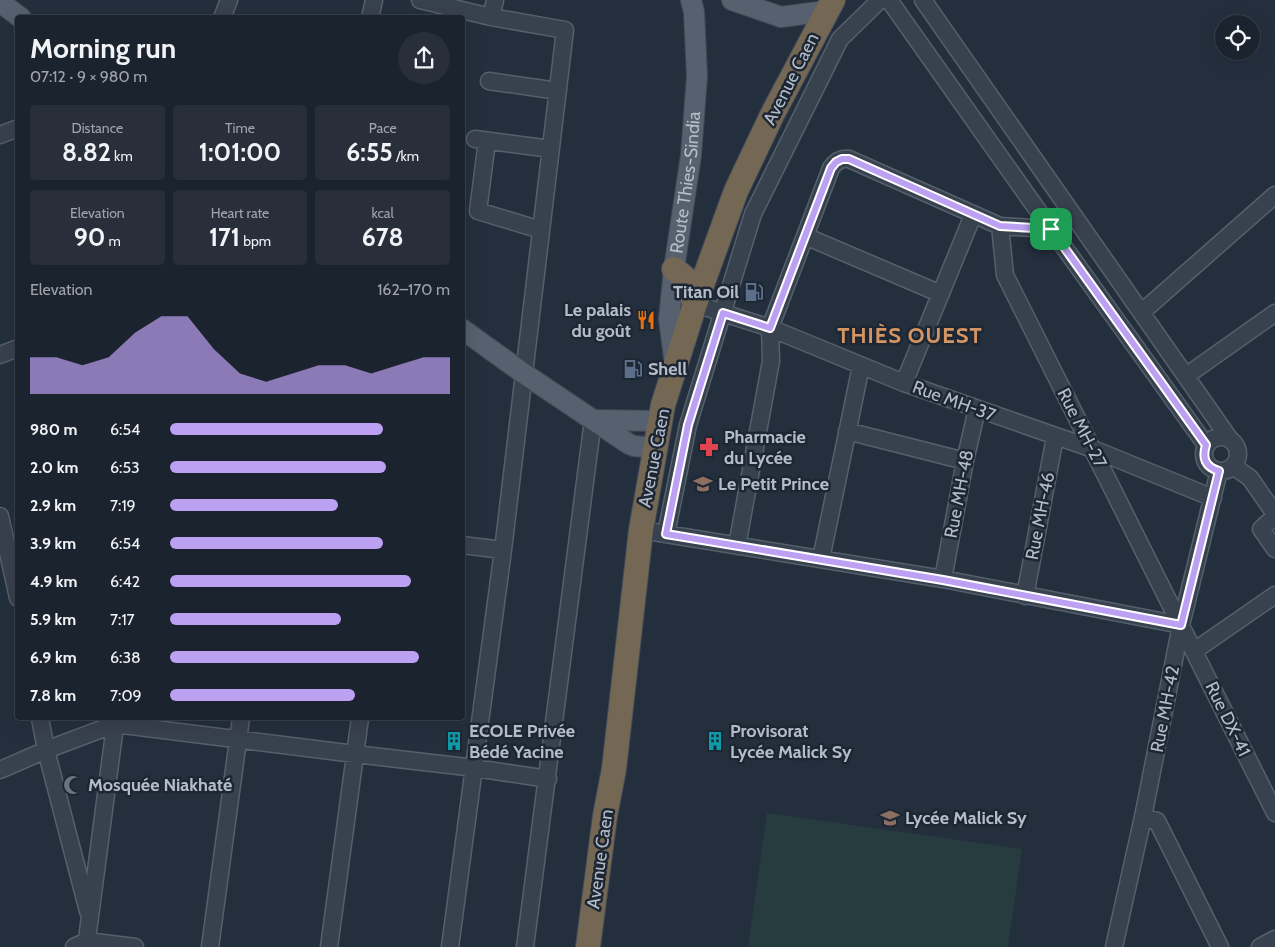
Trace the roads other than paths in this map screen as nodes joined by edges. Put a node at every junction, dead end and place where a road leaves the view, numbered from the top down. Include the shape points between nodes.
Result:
1 (229, 0) edge
2 (374, 0) edge
3 (420, 0) edge
4 (495, 0) edge
5 (691, 0) edge
6 (732, 0) edge
7 (880, 0) edge
8 (889, 0) edge
9 (923, 0) edge
10 (0, 2) edge
11 (830, 5) edge
12 (446, 8) edge
13 (17, 15) edge
14 (223, 15) edge
15 (371, 15) edge
16 (491, 17) junction
17 (489, 82) dead end
18 (558, 91) junction
19 (15, 129) edge
20 (0, 135) edge
21 (551, 149) junction
22 (1275, 194) edge
23 (973, 215) junction
24 (1000, 226) junction
25 (1051, 229) junction
26 (541, 230) junction
27 (805, 236) junction
28 (674, 268) junction
29 (941, 294) junction
30 (695, 304) junction
31 (1142, 312) junction
32 (723, 313) junction
33 (1275, 313) edge
34 (770, 328) junction
35 (465, 331) edge
36 (15, 349) edge
37 (0, 355) edge
38 (675, 365) junction
39 (861, 366) junction
40 (523, 374) junction
41 (1186, 376) junction
42 (904, 384) junction
43 (977, 410) junction
44 (593, 420) junction
45 (660, 421) junction
46 (847, 431) junction
47 (1055, 437) junction
48 (1229, 438) junction
49 (1206, 445) junction
50 (655, 448) junction
51 (1093, 449) junction
52 (965, 461) junction
53 (1226, 469) junction
54 (1268, 491) edge
55 (1213, 498) junction
56 (1275, 515) edge
57 (0, 516) edge
58 (641, 530) junction
59 (666, 534) junction
60 (465, 544) edge
61 (737, 546) junction
62 (1275, 548) edge
63 (503, 550) junction
64 (821, 559) junction
65 (10, 563) edge
66 (943, 580) junction
67 (15, 585) edge
68 (1275, 595) edge
69 (1025, 596) junction
70 (1181, 625) junction
71 (1194, 651) junction
72 (40, 720) edge
73 (240, 720) edge
74 (360, 720) edge
75 (115, 721) edge
76 (238, 738) junction
77 (46, 750) junction
78 (355, 754) junction
79 (475, 768) junction
80 (0, 770) edge
81 (548, 779) junction
82 (1274, 807) edge
83 (1143, 817) junction
84 (91, 920) junction
85 (1275, 940) edge
86 (82, 945) edge
87 (135, 947) edge
88 (210, 947) edge
89 (329, 947) edge
90 (450, 947) edge
91 (525, 947) edge
92 (588, 947) edge
93 (1114, 947) edge
94 (1220, 947) edge
95 (1260, 947) edge

1 - 14 street
2 - 15 street
3 - 12 street
4 - 16 street
5 - 28 main road, Route Thies-Sindia via 697,76 695,116
6 - 11 main road via 781,17
7 - 32 street via 840,39 753,214
8 - 25 street
9 - 31 street
10 - 13 main road
11 - 30 highway, Avenue Caen via 736,191
12 - 16 street
16 - 18 street via 566,30
17 - 18 street
18 - 21 street
19 - 20 street
21 - 26 street
21 - 26 street via 481,140 478,211
22 - 31 street
23 - 24 street
23 - 27 street via 845,159 831,168
23 - 29 street
24 - 25 street
24 - 51 street, Rue MH-27 via 1005,275
25 - 49 street
26 - 40 street
27 - 29 street
27 - 34 street
28 - 30 highway via 684,277
28 - 38 main road, Route Thies-Sindia via 669,319
29 - 42 street
30 - 32 street, Rue MH-37
30 - 38 highway, Avenue Caen
31 - 41 street
32 - 34 street, Rue MH-37
32 - 59 street via 688,425
33 - 41 street
34 - 39 street, Rue MH-37
34 - 61 street via 771,361
35 - 40 main road
36 - 37 street
38 - 45 highway, Avenue Caen
39 - 42 street, Rue MH-37
39 - 46 street
40 - 44 main road
40 - 63 street
41 - 48 street
42 - 43 street, Rue MH-37
43 - 47 street, Rue MH-37
43 - 52 street, Rue MH-48
44 - 45 main road
44 - 50 main road via 634,446
44 - 81 street
45 - 50 highway, Avenue Caen
46 - 52 street
46 - 64 street
47 - 51 street, Rue MH-37
47 - 69 street, Rue MH-46
48 - 49 street via 1221,436
48 - 53 street via 1239,452 1238,460
49 - 53 street via 1204,459 1208,465 1213,470
50 - 58 highway, Avenue Caen
51 - 55 street, Rue MH-37
51 - 70 street, Rue MH-27
52 - 66 street, Rue MH-48
53 - 54 street via 1250,478
53 - 55 street, Rue MH-42
54 - 56 street
55 - 70 street, Rue MH-42
56 - 62 street via 1261,529
57 - 65 street
58 - 59 street
58 - 92 highway, Avenue Caen via 614,769
59 - 61 street
60 - 63 street
61 - 64 street
63 - 79 street
64 - 66 street
65 - 67 street
66 - 69 street
68 - 71 street
69 - 70 street
70 - 71 street, Rue DX-41
70 - 83 street, Rue MH-42
71 - 82 street, Rue DX-41
72 - 77 street
73 - 76 street
74 - 78 street
75 - 76 street
75 - 77 street
75 - 84 street
76 - 78 street
76 - 88 street
77 - 80 street
77 - 84 street
78 - 79 street
78 - 89 street
79 - 81 street
79 - 90 street
81 - 91 street
83 - 93 street, Rue MH-42
83 - 94 street via 1157,822
84 - 86 street
85 - 95 street
86 - 87 street

